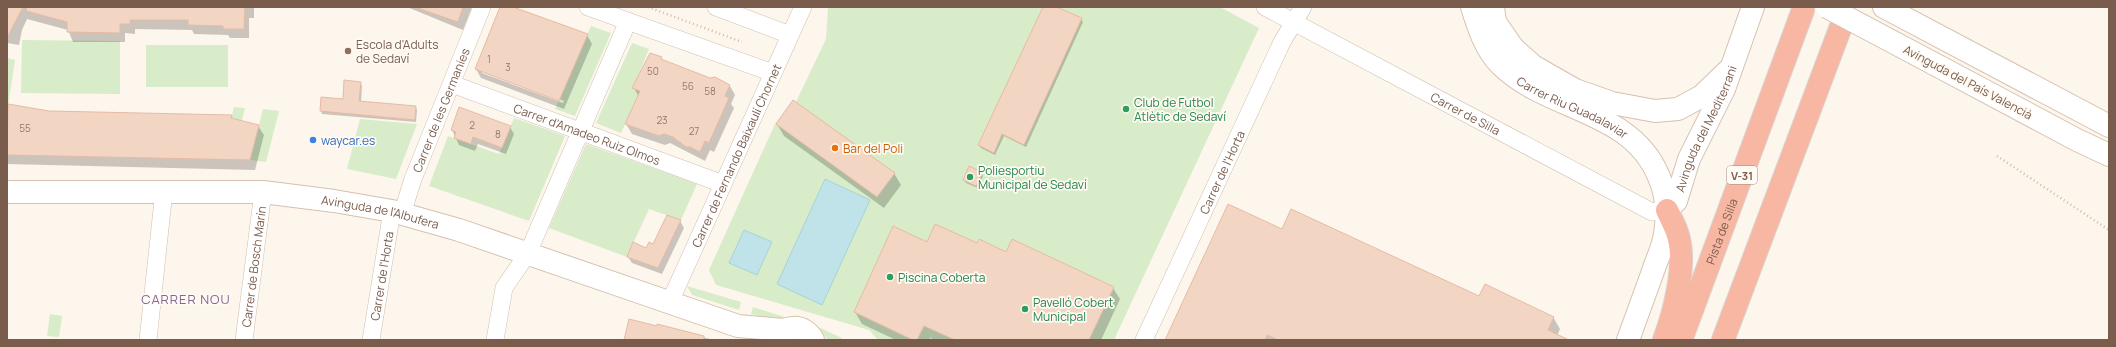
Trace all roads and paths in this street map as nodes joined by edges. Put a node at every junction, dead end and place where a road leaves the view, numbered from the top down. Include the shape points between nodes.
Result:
1 (482, 7) edge
2 (588, 7) edge
3 (648, 7) edge
4 (716, 7) edge
5 (803, 7) edge
6 (1265, 7) edge
7 (1303, 7) edge
8 (1472, 7) edge
9 (1493, 7) edge
10 (1753, 7) edge
11 (1827, 7) edge
12 (1884, 7) edge
13 (1803, 10) dead end
14 (628, 21) junction
15 (1294, 22) junction
16 (1840, 29) dead end
17 (790, 35) junction
18 (742, 42) dead end
19 (1729, 70) junction
20 (773, 73) junction
21 (452, 84) junction
22 (2109, 126) edge
23 (579, 131) junction
24 (2109, 155) edge
25 (1997, 156) dead end
26 (723, 184) junction
27 (164, 191) junction
28 (7, 192) edge
29 (263, 192) junction
30 (1667, 210) junction
31 (397, 213) junction
32 (2109, 230) edge
33 (528, 253) junction
34 (669, 304) junction
35 (738, 326) junction
36 (779, 335) edge
37 (148, 340) edge
38 (244, 340) edge
39 (371, 340) edge
40 (495, 340) edge
41 (756, 340) edge
42 (813, 340) edge
43 (1144, 340) edge
44 (1628, 340) edge
45 (1664, 340) edge
46 (1681, 340) edge
47 (1723, 340) edge

1 - 21 street, Carrer de les Germanies
2 - 14 street
3 - 18 path
4 - 17 street
5 - 17 street, Carrer de Fernando Baixaulí Chornet
6 - 15 street, Carrer de Silla
7 - 15 street, Carrer de l'Horta
8 - 30 street, Carrer Riu Guadalaviar via 1477,24 1492,52 1499,63 1514,77 1535,90 1605,121 1626,133 1639,145 1656,169
9 - 19 street, Carrer Riu Guadalaviar via 1495,22 1513,48 1533,66 1575,90 1612,103 1656,111 1678,109 1702,96
10 - 19 street, Avinguda del Mediterrani
11 - 24 street, Avinguda del País Valencià, bridge
12 - 22 street
13 - 46 highway, Pista de Silla / V-31
14 - 20 street
14 - 23 street
15 - 30 street, Carrer de Silla via 1652,212
15 - 43 street, Carrer de l'Horta via 1282,42
16 - 47 highway
17 - 20 street, Carrer de Fernando Baixaulí Chornet
19 - 30 street, Avinguda del Mediterrani via 1724,89 1689,159 1676,201
20 - 26 street, Carrer de Fernando Baixaulí Chornet
21 - 23 street, Carrer d'Amadeo Ruiz Olmos
21 - 31 street, Carrer de les Germanies
23 - 26 street, Carrer d'Amadeo Ruiz Olmos
23 - 33 street
25 - 32 path
26 - 34 street, Carrer de Fernando Baixaulí Chornet
27 - 28 street, Avinguda de l'Albufera
27 - 29 street, Avinguda de l'Albufera
27 - 37 street
29 - 31 street, Avinguda de l'Albufera via 334,201
29 - 38 street, Carrer de Bosch Marín
30 - 44 street via 1665,235
30 - 45 highway via 1679,239 1680,264 1677,295
31 - 33 street, Avinguda de l'Albufera
31 - 39 street, Carrer de l'Horta
33 - 34 street, Avinguda de l'Albufera
33 - 40 street via 504,288
34 - 35 street, Avinguda de l'Albufera
35 - 36 street, Avinguda de l'Albufera
35 - 41 street, Avinguda de l'Albufera
36 - 42 street, Avinguda de l'Albufera via 799,328 806,331

